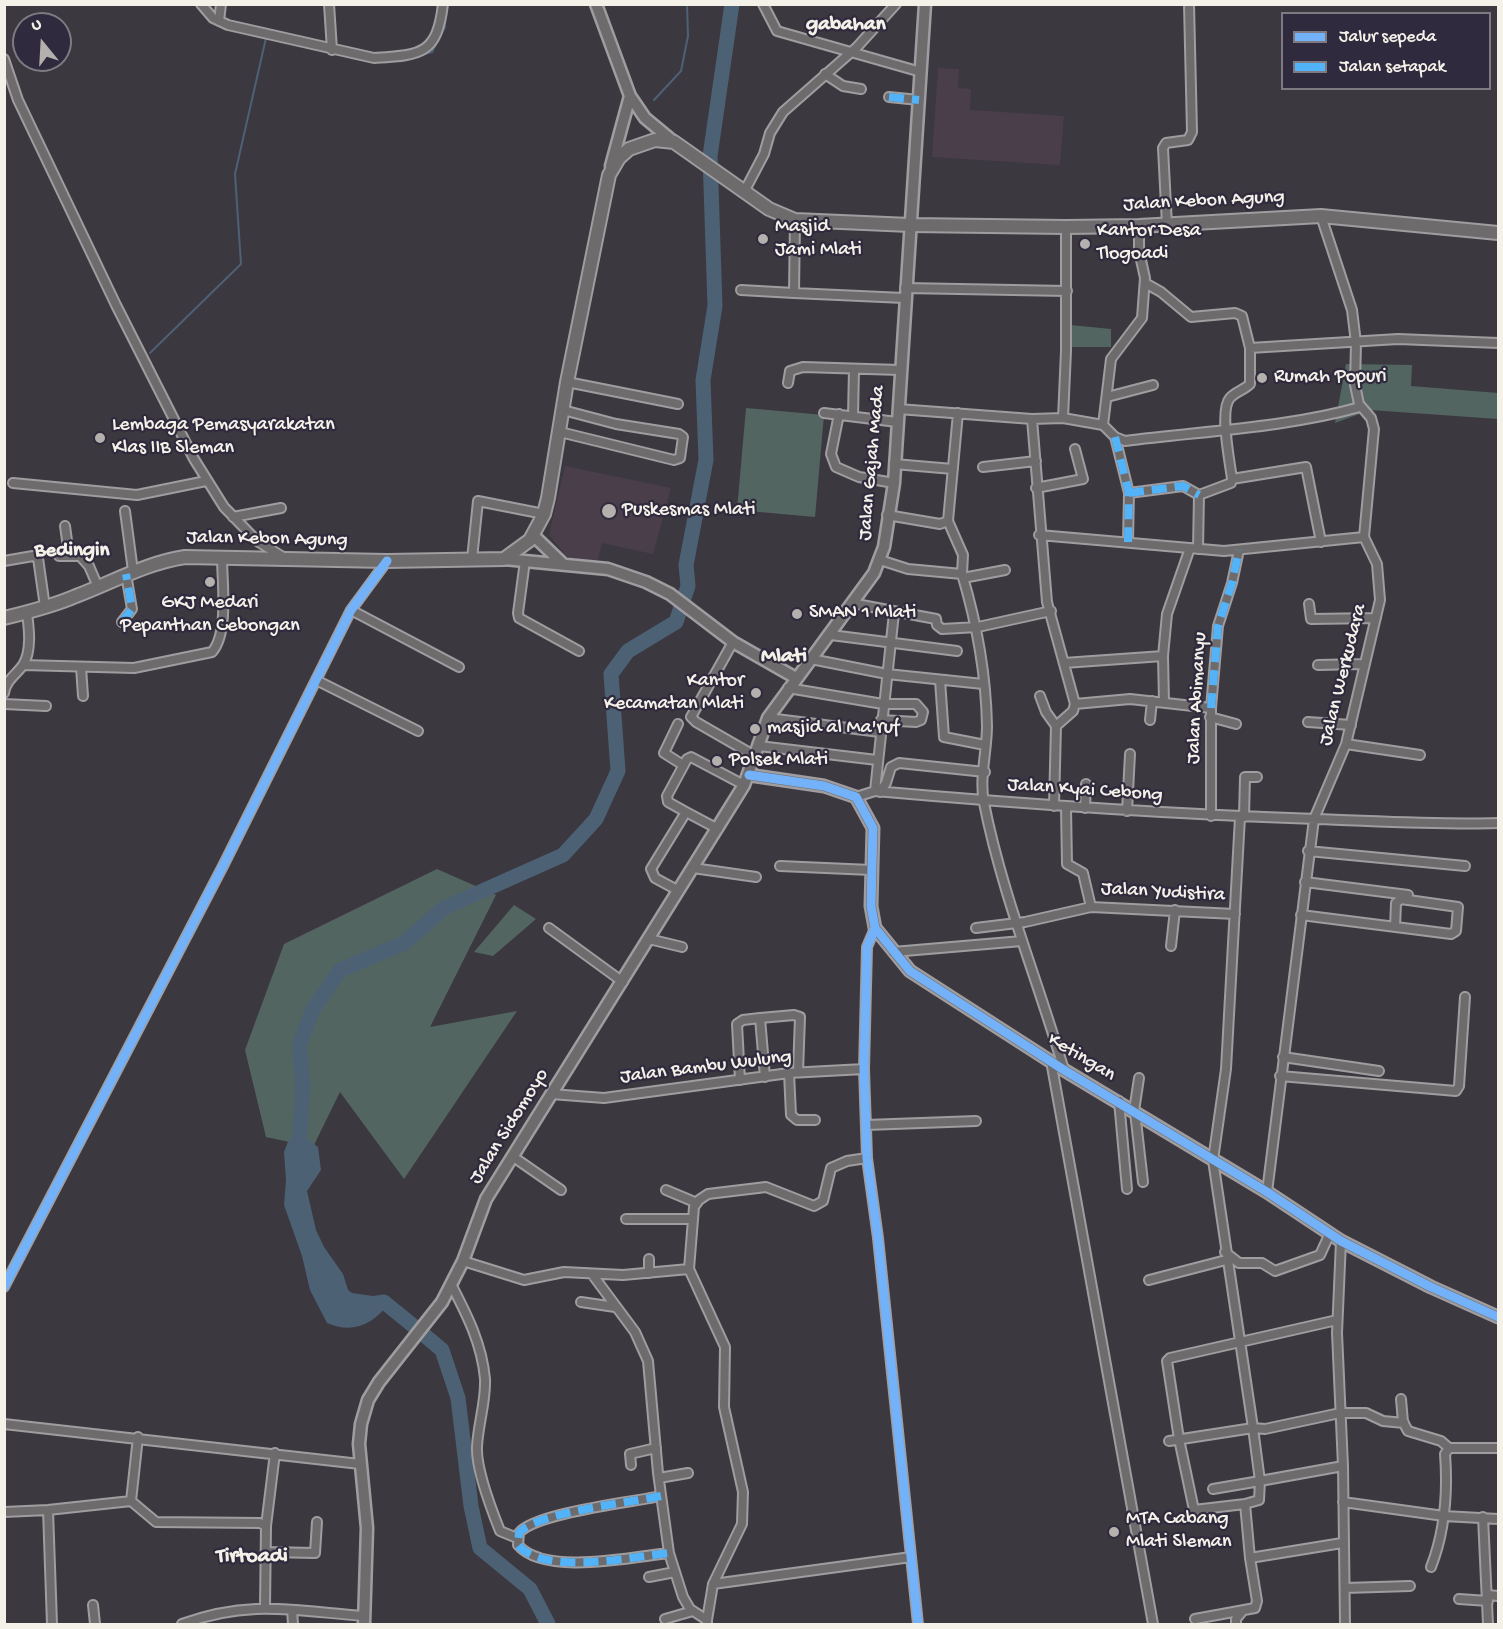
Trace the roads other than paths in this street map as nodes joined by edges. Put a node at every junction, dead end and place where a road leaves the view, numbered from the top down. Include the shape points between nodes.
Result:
1 (201, 4) edge
2 (221, 4) edge
3 (328, 4) edge
4 (443, 4) edge
5 (596, 4) edge
6 (763, 4) edge
7 (896, 4) edge
8 (926, 4) edge
9 (1189, 4) edge
10 (219, 21) junction
11 (332, 50) junction
12 (849, 52) junction
13 (4, 59) edge
14 (921, 72) junction
15 (825, 74) junction
16 (861, 89) dead end
17 (630, 96) junction
18 (889, 96) dead end
19 (919, 100) junction
20 (674, 142) junction
21 (609, 175) junction
22 (739, 188) junction
23 (1321, 216) junction
24 (795, 219) junction
25 (910, 225) junction
26 (1167, 225) junction
27 (1139, 226) junction
28 (1066, 227) junction
29 (1498, 232) edge
30 (1145, 283) junction
31 (741, 290) dead end
32 (1067, 291) junction
33 (794, 293) junction
34 (905, 293) junction
35 (1356, 343) junction
36 (1498, 343) edge
37 (1250, 348) junction
38 (854, 369) junction
39 (900, 370) junction
40 (567, 382) junction
41 (788, 383) dead end
42 (1154, 385) dead end
43 (1107, 397) junction
44 (678, 404) dead end
45 (1360, 407) junction
46 (898, 409) junction
47 (563, 411) junction
48 (824, 413) dead end
49 (958, 413) junction
50 (839, 414) junction
51 (853, 416) junction
52 (1062, 418) junction
53 (1032, 419) junction
54 (897, 422) junction
55 (1103, 425) junction
56 (1225, 429) junction
57 (560, 432) junction
58 (1115, 437) junction
59 (1075, 449) dead end
60 (1036, 461) junction
61 (894, 464) junction
62 (983, 467) dead end
63 (953, 469) junction
64 (1232, 479) junction
65 (206, 481) junction
66 (13, 483) dead end
67 (894, 483) junction
68 (1036, 488) junction
69 (1129, 493) junction
70 (1198, 495) junction
71 (281, 508) dead end
72 (125, 511) dead end
73 (544, 514) junction
74 (887, 515) junction
75 (233, 517) junction
76 (948, 521) junction
77 (65, 526) dead end
78 (1039, 535) junction
79 (534, 536) junction
80 (1364, 537) junction
81 (1128, 542) junction
82 (1321, 542) junction
83 (1194, 549) junction
84 (1239, 550) junction
85 (69, 555) junction
86 (59, 556) dead end
87 (222, 557) junction
88 (283, 558) junction
89 (472, 559) junction
90 (504, 559) junction
91 (880, 560) junction
92 (4, 561) edge
93 (387, 561) junction
94 (525, 561) junction
95 (563, 564) junction
96 (1005, 570) dead end
97 (130, 572) junction
98 (963, 576) junction
99 (98, 587) junction
100 (851, 603) junction
101 (1309, 604) dead end
102 (45, 607) junction
103 (351, 610) junction
104 (1051, 611) junction
105 (27, 613) junction
106 (894, 613) junction
107 (4, 618) edge
108 (1376, 618) junction
109 (122, 622) dead end
110 (978, 627) junction
111 (831, 635) junction
112 (733, 642) junction
113 (890, 644) junction
114 (579, 651) dead end
115 (957, 651) dead end
116 (1163, 656) junction
117 (811, 659) junction
118 (1064, 663) junction
119 (23, 664) junction
120 (1363, 664) junction
121 (1318, 665) dead end
122 (81, 667) junction
123 (459, 667) dead end
124 (887, 674) junction
125 (795, 678) junction
126 (316, 680) junction
127 (940, 680) junction
128 (983, 684) junction
129 (788, 688) junction
130 (4, 693) edge
131 (83, 696) dead end
132 (1040, 696) dead end
133 (1152, 701) junction
134 (1164, 702) junction
135 (4, 704) edge
136 (883, 704) junction
137 (1076, 704) junction
138 (46, 706) dead end
139 (1210, 708) junction
140 (1210, 717) junction
141 (768, 718) junction
142 (881, 720) junction
143 (1150, 720) dead end
144 (1308, 722) dead end
145 (678, 723) dead end
146 (1236, 724) dead end
147 (1351, 725) junction
148 (1056, 726) junction
149 (418, 731) dead end
150 (880, 732) junction
151 (1346, 744) junction
152 (985, 745) junction
153 (757, 751) junction
154 (1130, 754) dead end
155 (1420, 755) dead end
156 (877, 760) junction
157 (683, 765) junction
158 (985, 772) junction
159 (1257, 777) dead end
160 (747, 780) junction
161 (1086, 784) dead end
162 (877, 791) junction
163 (856, 797) junction
164 (984, 801) junction
165 (1054, 806) junction
166 (1066, 808) junction
167 (1085, 808) junction
168 (1127, 811) junction
169 (686, 812) junction
170 (1211, 816) junction
171 (1242, 817) junction
172 (1314, 819) junction
173 (1498, 823) edge
174 (718, 829) junction
175 (1308, 851) junction
176 (780, 866) dead end
177 (1466, 866) dead end
178 (693, 868) junction
179 (871, 870) junction
180 (756, 877) dead end
181 (1305, 882) junction
182 (679, 891) junction
183 (1459, 901) dead end
184 (1091, 907) junction
185 (1175, 910) junction
186 (1235, 914) junction
187 (1301, 915) junction
188 (1017, 923) junction
189 (1395, 927) junction
190 (549, 928) dead end
191 (875, 928) junction
192 (975, 928) dead end
193 (649, 939) junction
194 (1022, 941) junction
195 (1171, 946) dead end
196 (682, 947) dead end
197 (894, 952) junction
198 (623, 982) junction
199 (1465, 997) dead end
200 (760, 1018) junction
201 (1283, 1057) junction
202 (1051, 1062) junction
203 (864, 1070) junction
204 (1064, 1070) junction
205 (1379, 1071) dead end
206 (798, 1072) junction
207 (789, 1073) junction
208 (1280, 1076) junction
209 (765, 1077) junction
210 (1139, 1078) dead end
211 (740, 1080) junction
212 (551, 1094) junction
213 (1119, 1101) junction
214 (1135, 1112) junction
215 (815, 1119) dead end
216 (976, 1121) dead end
217 (866, 1125) junction
218 (512, 1156) junction
219 (867, 1158) junction
220 (1213, 1160) junction
221 (1143, 1182) dead end
222 (1127, 1189) dead end
223 (561, 1190) dead end
224 (666, 1190) dead end
225 (1267, 1192) junction
226 (697, 1203) junction
227 (626, 1219) dead end
228 (692, 1219) junction
229 (1330, 1233) junction
230 (1341, 1241) junction
231 (1226, 1256) junction
232 (649, 1259) dead end
233 (463, 1261) junction
234 (689, 1269) junction
235 (592, 1274) junction
236 (649, 1274) junction
237 (1149, 1280) dead end
238 (451, 1284) junction
239 (4, 1287) edge
240 (581, 1302) dead end
241 (615, 1306) junction
242 (1498, 1317) edge
243 (1337, 1320) junction
244 (1240, 1342) junction
245 (1401, 1399) dead end
246 (1340, 1413) junction
247 (1404, 1423) junction
248 (4, 1424) edge
249 (1253, 1428) junction
250 (138, 1437) junction
251 (1179, 1439) junction
252 (1169, 1441) dead end
253 (656, 1448) junction
254 (1449, 1448) junction
255 (1498, 1448) edge
256 (275, 1453) junction
257 (360, 1464) junction
258 (632, 1465) dead end
259 (1343, 1466) junction
260 (688, 1473) dead end
261 (658, 1478) junction
262 (1260, 1481) junction
263 (1213, 1489) dead end
264 (661, 1496) junction
265 (131, 1501) junction
266 (1343, 1502) junction
267 (1245, 1504) junction
268 (48, 1510) junction
269 (4, 1512) edge
270 (1444, 1516) junction
271 (1483, 1517) junction
272 (1498, 1519) edge
273 (318, 1522) dead end
274 (266, 1526) junction
275 (517, 1538) junction
276 (1342, 1543) junction
277 (267, 1552) junction
278 (669, 1553) junction
279 (911, 1557) junction
280 (1250, 1558) junction
281 (1431, 1567) dead end
282 (675, 1572) junction
283 (649, 1577) dead end
284 (713, 1584) junction
285 (1410, 1586) dead end
286 (1345, 1588) junction
287 (1498, 1596) edge
288 (1488, 1598) junction
289 (1459, 1599) dead end
290 (93, 1605) dead end
291 (265, 1607) junction
292 (292, 1610) junction
293 (693, 1611) junction
294 (1242, 1612) junction
295 (665, 1619) dead end
296 (1195, 1619) dead end
297 (364, 1620) edge
298 (707, 1622) edge
299 (52, 1624) edge
300 (94, 1624) edge
301 (182, 1624) edge
302 (292, 1624) edge
303 (918, 1624) edge
304 (1153, 1624) edge
305 (1236, 1624) edge
306 (1345, 1624) edge
307 (1488, 1624) edge

1 - 10 street
2 - 10 street
3 - 11 street
4 - 11 street via 435,41 428,48 374,58
5 - 17 main road
6 - 12 street via 777,31
7 - 12 street
8 - 14 main road, Jalan Gajah Mada
9 - 26 street via 1192,132 1188,140 1166,143 1163,148
10 - 11 street
12 - 14 street
12 - 15 street
13 - 65 street via 18,100 116,305
14 - 19 main road, Jalan Gajah Mada
15 - 16 street via 843,86
15 - 22 street via 783,112 770,133 764,154
17 - 20 main road via 645,118
17 - 21 main road
18 - 19 street
19 - 25 main road, Jalan Gajah Mada
20 - 21 main road via 641,143 619,158
20 - 22 main road, Jalan Kebon Agung
21 - 40 main road
22 - 24 main road, Jalan Kebon Agung via 769,209
23 - 26 main road, Jalan Kebon Agung
23 - 29 main road, Jalan Kebon Agung
23 - 35 street via 1352,310
24 - 25 main road, Jalan Kebon Agung
24 - 33 street
25 - 28 main road, Jalan Kebon Agung
25 - 34 main road, Jalan Gajah Mada
26 - 27 main road, Jalan Kebon Agung
27 - 28 main road, Jalan Kebon Agung
27 - 30 street
28 - 32 street
30 - 37 street via 1191,317 1235,313 1242,316
30 - 43 street via 1142,318 1112,359
31 - 33 street
32 - 34 street
32 - 52 street
33 - 34 street
34 - 39 main road, Jalan Gajah Mada
35 - 36 street via 1398,339
35 - 37 street
35 - 45 street via 1355,385
37 - 56 street via 1251,379 1246,388 1228,401
38 - 39 street
38 - 41 street via 796,368 789,373
38 - 51 street
39 - 46 main road, Jalan Gajah Mada
40 - 44 street
40 - 47 main road
42 - 43 street
43 - 55 street
45 - 56 street
45 - 80 street via 1371,418 1374,429
46 - 49 street
46 - 54 main road, Jalan Gajah Mada
47 - 57 main road
47 - 57 street via 679,434 684,442 680,458 674,460
48 - 50 street
49 - 53 street
49 - 63 street
50 - 51 street
50 - 67 street via 831,454 836,467 859,477
51 - 54 street
52 - 53 street
52 - 55 street
53 - 60 street
54 - 61 main road, Jalan Gajah Mada
55 - 58 street
56 - 58 street via 1125,441
56 - 64 street
57 - 73 main road
58 - 69 street
59 - 68 street via 1083,479
60 - 62 street
60 - 68 street
61 - 63 street
61 - 67 main road, Jalan Gajah Mada
63 - 76 street
64 - 70 street via 1224,488
64 - 82 street via 1306,467
65 - 66 street via 137,495
65 - 75 street
67 - 74 main road, Jalan Gajah Mada
68 - 78 street
69 - 70 street via 1183,486
69 - 81 street
70 - 83 street
71 - 75 street
72 - 97 street
73 - 79 main road
73 - 89 street via 478,501
74 - 76 street via 939,524
74 - 91 main road, Jalan Gajah Mada
75 - 88 street
76 - 98 street via 963,555
77 - 85 street
78 - 81 street
78 - 104 street
79 - 90 main road
79 - 95 main road
80 - 82 street
80 - 108 street, Jalan Werkudara via 1377,564 1380,600
81 - 83 street
82 - 84 street
83 - 84 street
83 - 116 street via 1169,606
84 - 139 street, Jalan Abimanyu via 1218,626
85 - 86 street
85 - 99 street via 82,558
87 - 88 main road, Jalan Kebon Agung
87 - 97 main road, Jalan Kebon Agung via 163,560
87 - 122 street via 222,627 212,652 147,667
88 - 93 main road, Jalan Kebon Agung
89 - 90 main road, Jalan Kebon Agung
89 - 93 main road, Jalan Kebon Agung
90 - 94 main road
91 - 98 street via 908,569
91 - 100 main road, Jalan Gajah Mada
92 - 102 street via 38,558
93 - 103 street
94 - 95 main road
94 - 114 street via 518,616
95 - 112 main road via 608,569 645,582 670,594
96 - 98 street
97 - 99 main road, Jalan Kebon Agung
97 - 109 street via 132,609
98 - 110 street
99 - 102 main road, Jalan Kebon Agung
100 - 106 street
100 - 111 main road, Jalan Gajah Mada
101 - 108 street via 1311,619
102 - 105 main road, Jalan Kebon Agung
103 - 123 street
103 - 126 street
104 - 110 street
104 - 118 street
105 - 107 main road, Jalan Kebon Agung
105 - 119 street via 29,635
106 - 110 street via 936,619 942,629
106 - 113 street
108 - 120 street, Jalan Werkudara
110 - 128 street
111 - 113 street
111 - 117 main road, Jalan Gajah Mada
112 - 125 main road
112 - 153 street via 691,717
113 - 115 street
113 - 124 street
116 - 118 street
116 - 134 street
117 - 124 street
117 - 125 main road, Jalan Gajah Mada
118 - 137 street
119 - 122 street
119 - 130 street
120 - 121 street
120 - 147 street, Jalan Werkudara
122 - 131 street
124 - 127 street
124 - 136 street
125 - 129 main road, Jalan Sidomoyo
126 - 149 street
126 - 239 street
127 - 128 street
127 - 152 street via 944,737
128 - 152 street
129 - 136 street
129 - 141 main road, Jalan Sidomoyo
132 - 148 street
133 - 134 street
133 - 137 street
133 - 143 street
134 - 139 street
135 - 138 street
136 - 142 street
136 - 142 street via 916,705 922,708 922,716 916,722
137 - 148 street
139 - 140 street, Jalan Abimanyu
140 - 146 street
140 - 170 street, Jalan Abimanyu
141 - 150 street
141 - 153 main road, Jalan Sidomoyo
142 - 150 street
144 - 147 street
145 - 157 street via 664,753
147 - 151 street, Jalan Werkudara
148 - 165 street
150 - 156 street
151 - 155 street
151 - 172 street, Jalan Werkudara
152 - 158 street
153 - 156 street
153 - 160 main road, Jalan Sidomoyo
154 - 168 street
156 - 162 street
157 - 160 street via 691,757
157 - 169 street via 667,799
158 - 162 street via 899,763 891,767 886,783
158 - 164 street
159 - 171 street via 1245,777
160 - 163 main road via 824,786
160 - 174 main road, Jalan Sidomoyo
161 - 167 street
162 - 163 street, Jalan Kyai Cebong
162 - 164 street, Jalan Kyai Cebong
163 - 179 main road via 873,828
164 - 165 street, Jalan Kyai Cebong
164 - 188 street
165 - 166 street, Jalan Kyai Cebong
166 - 167 street, Jalan Kyai Cebong
166 - 184 street, Jalan Yudistira via 1067,864 1083,873
167 - 168 street, Jalan Kyai Cebong
168 - 170 street, Jalan Kyai Cebong
169 - 174 street
169 - 182 street via 651,869 652,876
170 - 171 street, Jalan Kyai Cebong
171 - 172 street, Jalan Kyai Cebong
171 - 186 street
172 - 173 street, Jalan Kyai Cebong
172 - 175 street, Jalan Werkudara
174 - 178 main road, Jalan Sidomoyo
175 - 177 street
175 - 181 street, Jalan Werkudara
176 - 179 street
178 - 180 street
178 - 182 main road, Jalan Sidomoyo
179 - 191 main road
181 - 183 street
181 - 187 street, Jalan Werkudara
182 - 193 main road, Jalan Sidomoyo
184 - 185 street, Jalan Yudistira
184 - 188 street
185 - 186 street, Jalan Yudistira
185 - 195 street
186 - 220 street via 1224,1089
187 - 189 street
187 - 201 street, Jalan Werkudara
188 - 192 street
188 - 194 street
189 - 189 street via 1454,933 1458,907 1401,899 1396,903
190 - 198 street
191 - 197 main road, Ketingan
191 - 203 street via 867,947
193 - 196 street
193 - 198 main road, Jalan Sidomoyo
194 - 197 street
194 - 204 street
197 - 202 main road, Ketingan via 927,982
198 - 212 main road, Jalan Sidomoyo
199 - 208 street via 1456,1091
200 - 206 street via 800,1017
200 - 209 street
200 - 211 street via 737,1024
201 - 205 street
201 - 208 street, Jalan Werkudara
202 - 204 main road, Ketingan
202 - 304 street
203 - 206 street, Jalan Bambu Wulung
203 - 217 street
204 - 213 main road, Ketingan
206 - 207 street, Jalan Bambu Wulung
207 - 209 street, Jalan Bambu Wulung
207 - 215 street via 790,1115 797,1120
208 - 225 street, Jalan Werkudara
209 - 211 street, Jalan Bambu Wulung
210 - 214 street
211 - 212 street, Jalan Bambu Wulung via 604,1098
212 - 218 main road, Jalan Sidomoyo
213 - 214 main road, Ketingan
213 - 222 street
214 - 220 main road, Ketingan
214 - 221 street
216 - 217 street
217 - 219 street
218 - 223 street
218 - 233 main road, Jalan Sidomoyo via 486,1199
219 - 226 street via 831,1168 823,1201 814,1206 766,1187 708,1194
219 - 279 street
220 - 225 main road, Ketingan
220 - 231 street
224 - 226 street
225 - 229 main road, Ketingan
226 - 228 street
227 - 228 street
228 - 234 street
229 - 230 main road, Ketingan
229 - 231 street via 1320,1255 1275,1271 1262,1263 1239,1263
230 - 242 main road, Ketingan
230 - 243 street
231 - 237 street
231 - 244 street
232 - 236 street
233 - 235 street via 524,1280 564,1272
233 - 238 main road, Jalan Sidomoyo
234 - 236 street
234 - 284 street via 725,1347 724,1407 743,1492 742,1524
235 - 236 street
235 - 241 street
238 - 257 main road, Jalan Sidomoyo via 442,1302 368,1400 361,1424
238 - 275 street via 471,1324 482,1361 484,1398 477,1449 490,1508 500,1531
240 - 241 street
241 - 253 street via 641,1341 648,1361
243 - 244 street
243 - 246 street
244 - 249 street
244 - 251 street via 1168,1359
245 - 247 street
246 - 247 street via 1366,1413 1383,1421
246 - 249 street
246 - 259 street
247 - 254 street via 1409,1433 1432,1438
248 - 250 street
249 - 251 street
249 - 262 street
250 - 256 street
250 - 265 street
251 - 252 street
251 - 267 street via 1194,1510
253 - 258 street via 630,1454
253 - 261 street
254 - 255 street
254 - 270 street via 1444,1454
256 - 257 street
256 - 274 street
257 - 297 main road, Jalan Sidomoyo via 367,1528
259 - 262 street
259 - 266 street
260 - 261 street
261 - 264 street
262 - 263 street
262 - 267 street via 1259,1500
264 - 275 street via 530,1523
264 - 278 street
265 - 268 street
265 - 274 street via 156,1522
266 - 270 street
266 - 276 street
267 - 280 street
268 - 269 street
268 - 299 street
270 - 271 street
270 - 281 street
271 - 272 street
271 - 288 street
273 - 277 street via 315,1552
274 - 277 street
275 - 278 street via 518,1545 531,1556 576,1562
276 - 280 street
276 - 286 street
277 - 291 street
278 - 282 street
279 - 284 street
279 - 303 street
280 - 294 street via 1257,1605
282 - 283 street
282 - 293 street via 683,1598
284 - 298 street
285 - 286 street
286 - 306 street
287 - 288 street
288 - 289 street
288 - 307 street
290 - 300 street
291 - 292 street
291 - 301 street via 222,1611
292 - 297 street
292 - 302 street
293 - 295 street
293 - 298 street
294 - 296 street
294 - 305 street

